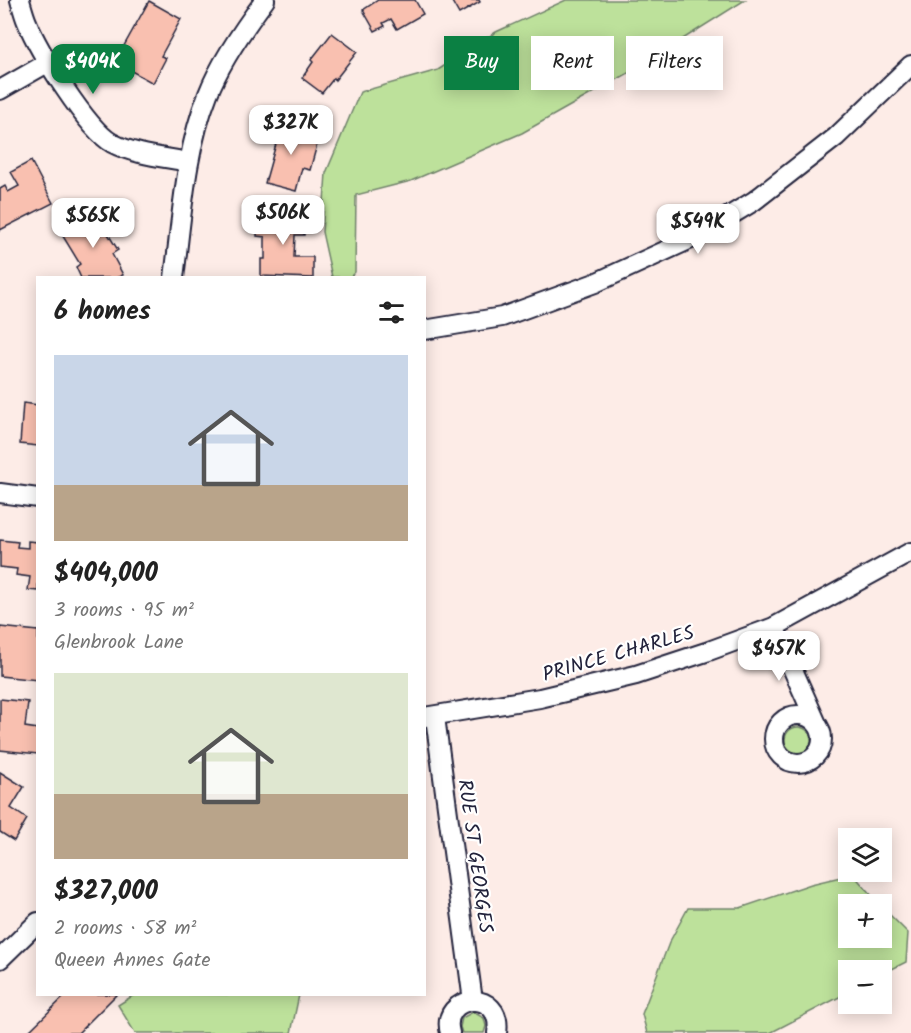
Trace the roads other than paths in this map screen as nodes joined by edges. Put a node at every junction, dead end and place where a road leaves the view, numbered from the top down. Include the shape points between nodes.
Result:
1 (20, 0) edge
2 (265, 0) edge
3 (49, 62) junction
4 (911, 65) edge
5 (0, 90) edge
6 (188, 162) junction
7 (174, 276) edge
8 (426, 330) edge
9 (0, 494) edge
10 (36, 498) edge
11 (911, 552) edge
12 (774, 627) junction
13 (430, 717) edge
14 (817, 724) dead end
15 (36, 924) edge
16 (0, 959) edge
17 (473, 1001) junction
18 (450, 1033) edge
19 (497, 1033) edge

1 - 3 street via 27,23
2 - 6 street via 241,33 208,93
3 - 5 street
3 - 6 street via 93,127 110,142 133,151
4 - 8 street via 836,137 754,201 693,238 595,283 502,317
6 - 7 street
9 - 10 street
11 - 12 street, PRINCE CHARLES
12 - 13 street, PRINCE CHARLES via 636,675 540,698
12 - 14 street
13 - 17 street, RUE ST GEORGES
15 - 16 street
17 - 18 street via 452,1012
17 - 19 street via 494,1011

